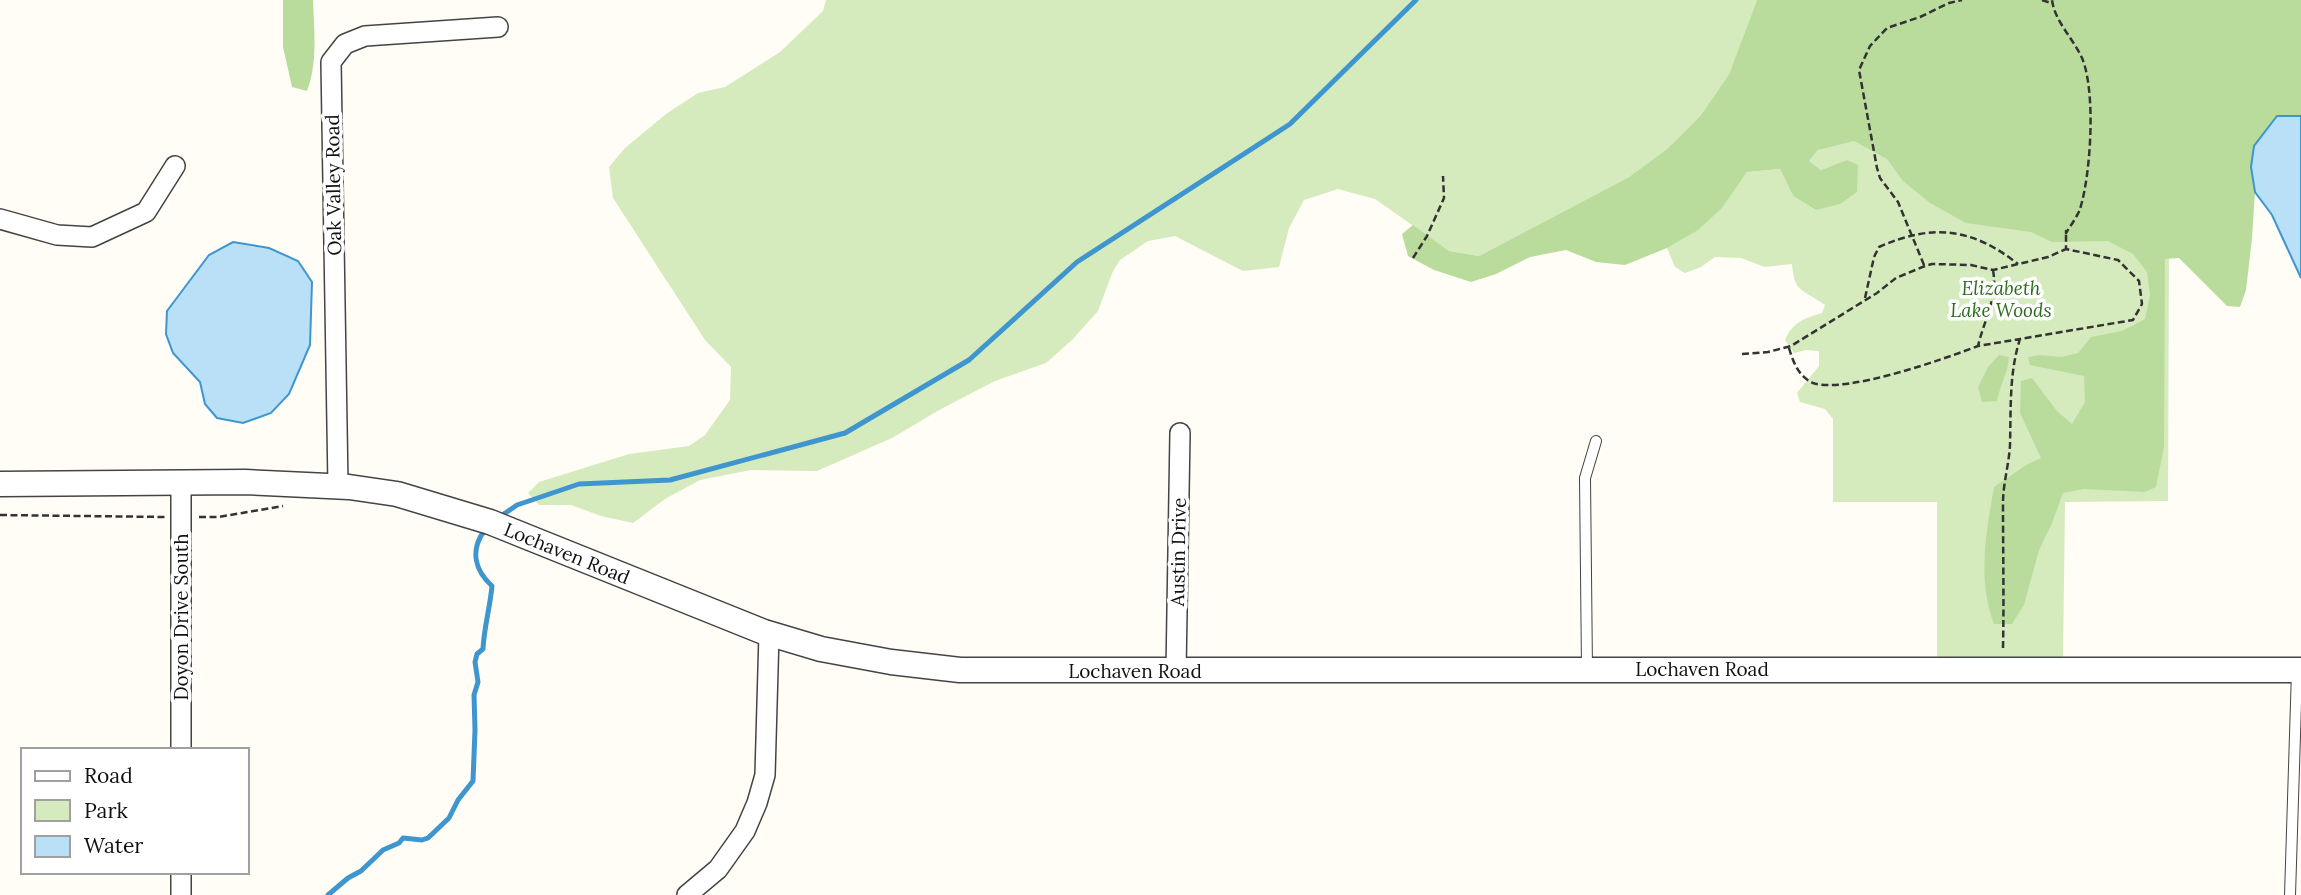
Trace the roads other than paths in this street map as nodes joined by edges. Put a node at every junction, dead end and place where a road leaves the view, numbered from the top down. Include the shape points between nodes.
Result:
1 (498, 27) dead end
2 (175, 166) dead end
3 (0, 219) edge
4 (1180, 433) dead end
5 (1596, 441) dead end
6 (0, 484) edge
7 (181, 484) junction
8 (338, 486) junction
9 (769, 634) junction
10 (1587, 670) junction
11 (2299, 670) edge
12 (1176, 671) junction
13 (181, 748) edge
14 (181, 874) edge
15 (181, 895) edge
16 (687, 895) edge
17 (2290, 895) edge

1 - 8 street, Oak Valley Road via 365,36 345,44 331,62
2 - 3 street via 146,212 92,237 57,235
4 - 12 street, Austin Drive
5 - 10 lane via 1585,478
6 - 7 street, Lochaven Road
7 - 8 street, Lochaven Road
7 - 13 street, Doyon Drive South
8 - 9 street, Lochaven Road via 397,494 489,523
9 - 12 street, Lochaven Road via 821,649 960,670
9 - 16 street via 765,775 757,803 745,831 718,869
10 - 11 street, Lochaven Road
10 - 12 street, Lochaven Road
11 - 17 lane
14 - 15 street

